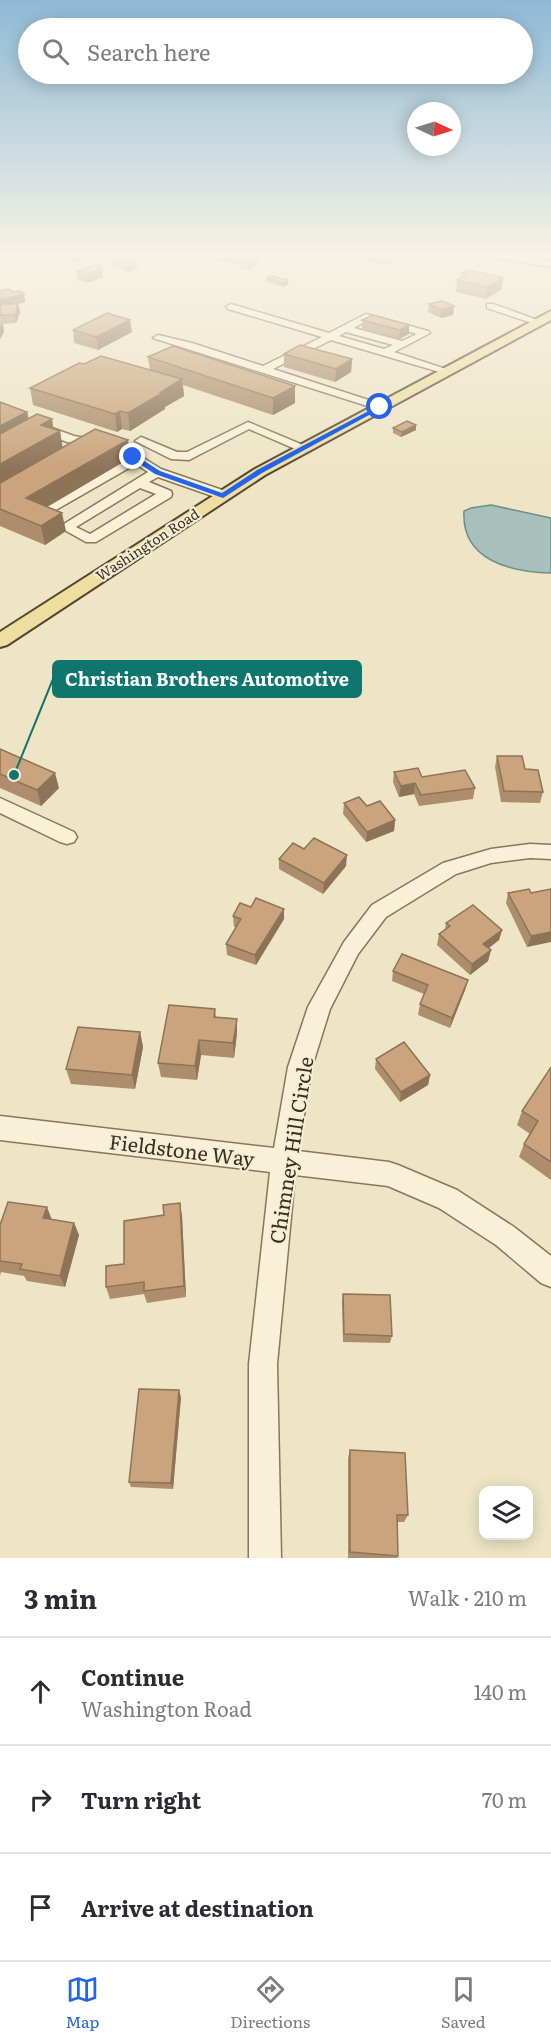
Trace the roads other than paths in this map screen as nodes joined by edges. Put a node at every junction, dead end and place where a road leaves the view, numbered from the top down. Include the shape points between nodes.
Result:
1 (288, 325) edge
2 (351, 325) edge
3 (394, 325) edge
4 (533, 325) edge
5 (344, 328) junction
6 (328, 337) junction
7 (158, 338) dead end
8 (400, 344) junction
9 (384, 353) junction
10 (264, 369) junction
11 (447, 371) junction
12 (380, 407) junction
13 (0, 412) edge
14 (141, 441) dead end
15 (90, 442) junction
16 (304, 448) junction
17 (70, 454) edge
18 (136, 459) junction
19 (157, 472) junction
20 (141, 483) junction
21 (223, 495) junction
22 (66, 528) junction
23 (0, 641) edge
24 (0, 804) edge
25 (67, 837) dead end
26 (551, 852) edge
27 (0, 1128) edge
28 (284, 1161) junction
29 (551, 1273) edge
30 (265, 1558) edge

1 - 6 street
2 - 5 street
3 - 8 street via 425,333 412,342
4 - 11 main road, Washington Road
5 - 6 street
5 - 8 street
6 - 9 street
6 - 10 street
7 - 10 street
8 - 9 street
9 - 11 street
10 - 12 street
11 - 12 main road, Washington Road
12 - 16 main road, Washington Road
13 - 15 street via 37,431
14 - 16 street via 175,456 189,456 248,425
15 - 17 street
15 - 18 street
16 - 21 main road, Washington Road
18 - 19 street
18 - 22 street via 37,515
19 - 20 street
19 - 21 street
20 - 22 street
20 - 22 street via 166,494 91,539
21 - 23 main road, Washington Road
24 - 25 street
26 - 28 street, Chimney Hill Circle via 491,856 450,868 379,911 351,948 319,1007 300,1067
27 - 28 street, Fieldstone Way
28 - 29 street, Fieldstone Way via 389,1174 448,1199 505,1236
28 - 30 street, Chimney Hill Circle via 263,1364

